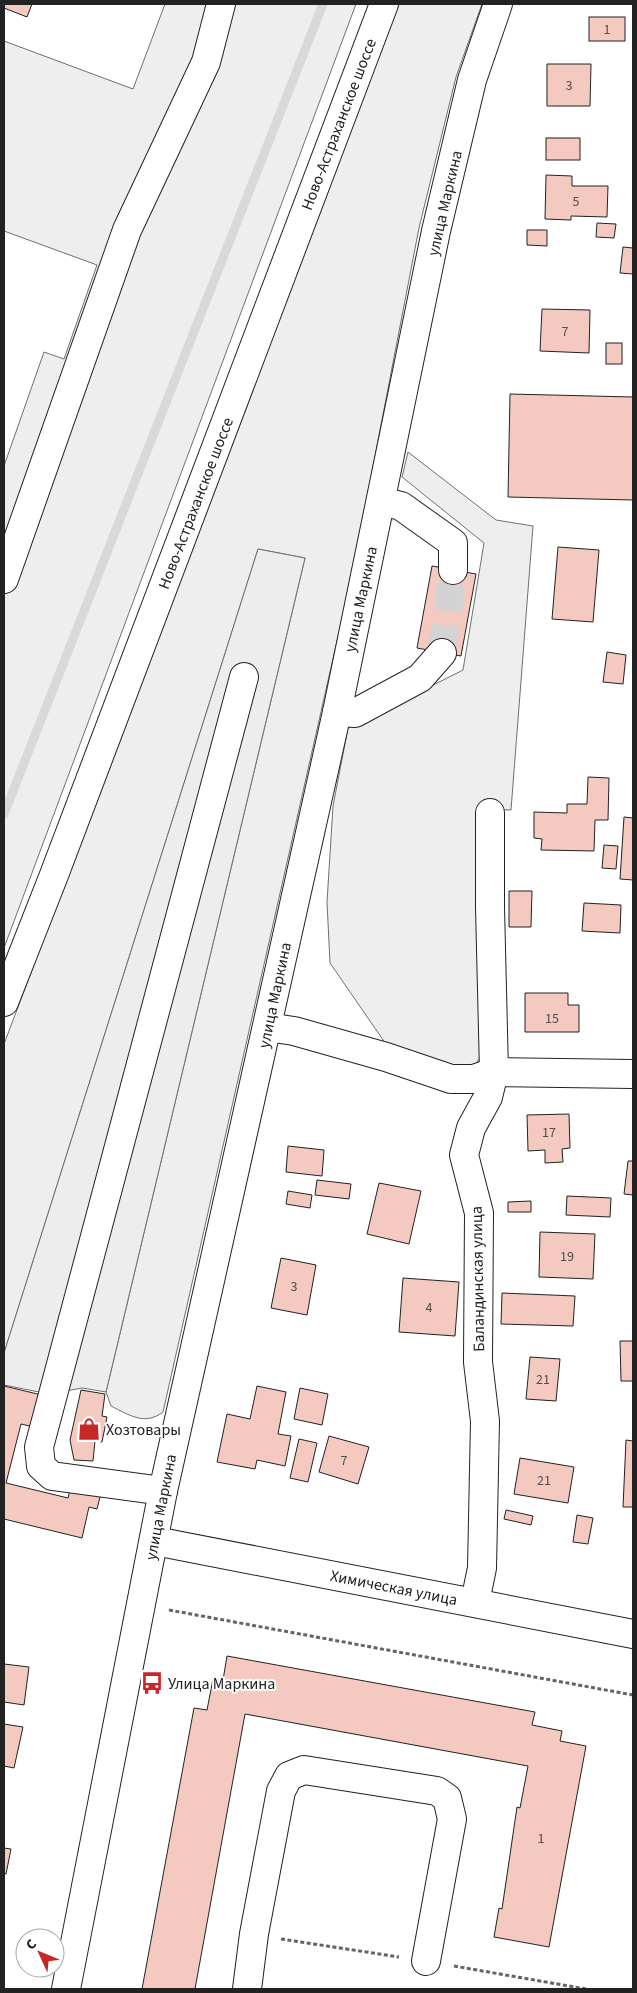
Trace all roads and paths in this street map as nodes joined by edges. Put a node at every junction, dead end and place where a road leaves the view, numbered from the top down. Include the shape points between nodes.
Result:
1 (220, 4) edge
2 (384, 4) edge
3 (498, 4) edge
4 (381, 500) junction
5 (453, 570) tunnel mouth
6 (4, 579) edge
7 (442, 653) tunnel mouth
8 (244, 677) dead end
9 (336, 712) junction
10 (490, 813) dead end
11 (4, 1002) edge
12 (267, 1027) junction
13 (494, 1072) junction
14 (633, 1074) edge
15 (163, 1491) junction
16 (154, 1541) junction
17 (475, 1602) junction
18 (140, 1604) junction
19 (633, 1634) edge
20 (633, 1695) edge
21 (426, 1961) dead end
22 (66, 1989) edge
23 (247, 1989) edge

1 - 6 street via 206,62 127,230
2 - 11 street, Ново-Астраханское шоссе
3 - 4 street, улица Маркина via 472,80 456,146
4 - 5 street via 401,506 453,543
4 - 9 street, улица Маркина
7 - 9 street via 420,678 356,713
8 - 15 street via 39,1447 41,1466 52,1476
9 - 12 street, улица Маркина
10 - 13 street, Баландинская улица
12 - 13 street via 294,1031 386,1056 451,1080 474,1079
12 - 15 street, улица Маркина
13 - 14 street
13 - 17 street, Баландинская улица via 488,1097 471,1128 464,1155 480,1213 478,1362 485,1421 482,1568
15 - 16 street, улица Маркина
16 - 17 street, Химическая улица
16 - 18 street, улица Маркина
17 - 19 street, Химическая улица
18 - 20 path
18 - 22 street, улица Маркина
21 - 23 street via 452,1819 447,1798 437,1791 304,1770 289,1776 281,1791

